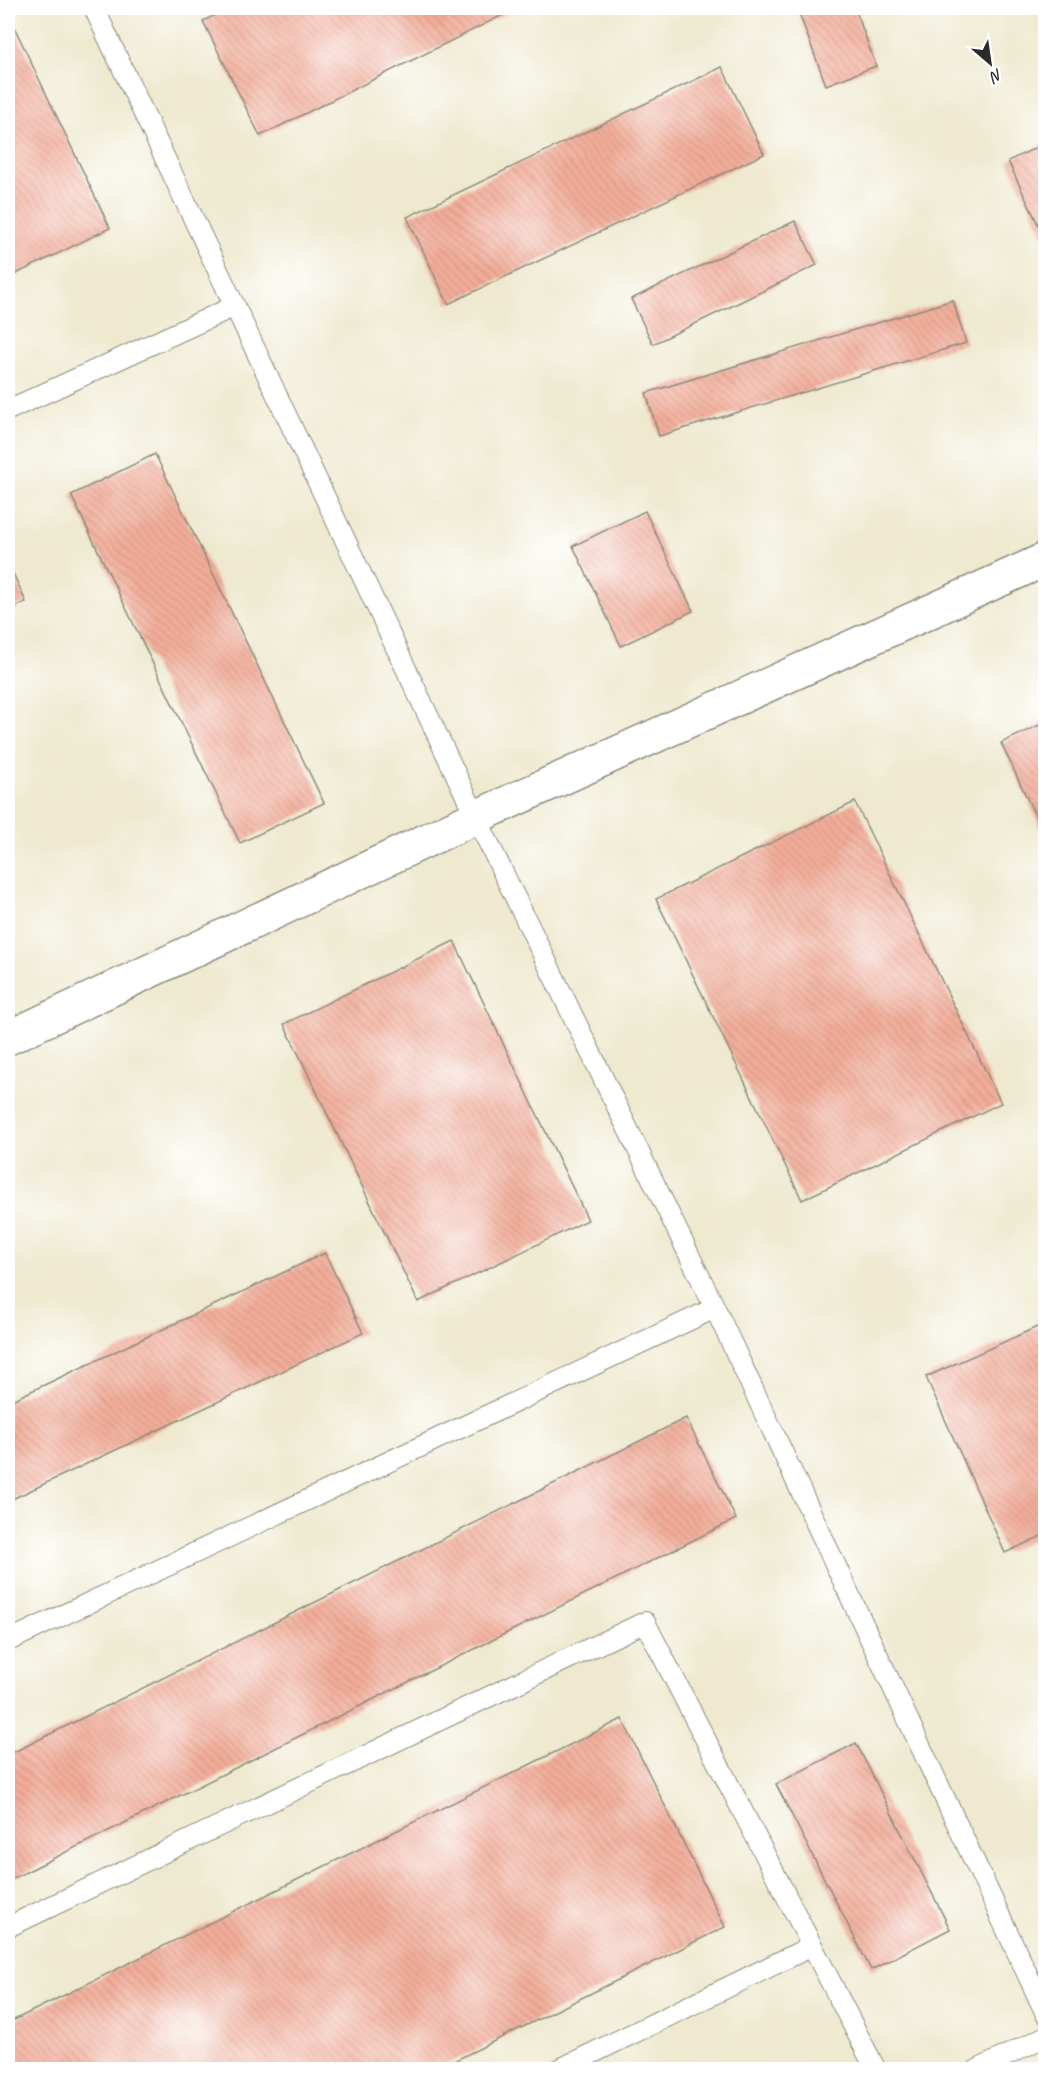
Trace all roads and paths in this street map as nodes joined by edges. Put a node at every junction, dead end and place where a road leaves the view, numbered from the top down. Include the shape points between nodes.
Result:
1 (94, 8) edge
2 (235, 306) junction
3 (8, 410) edge
4 (1046, 559) edge
5 (476, 817) junction
6 (8, 1038) edge
7 (715, 1308) junction
8 (8, 1641) edge
9 (8, 1928) edge
10 (812, 1946) junction
11 (1046, 2013) edge
12 (1046, 2036) edge
13 (558, 2070) edge
14 (876, 2070) edge
15 (977, 2070) edge

1 - 2 lane
2 - 3 lane
2 - 5 lane
4 - 5 street
5 - 6 street
5 - 7 lane
7 - 8 lane
7 - 11 lane
9 - 10 lane via 645,1622
10 - 13 lane
10 - 14 lane
12 - 15 lane

